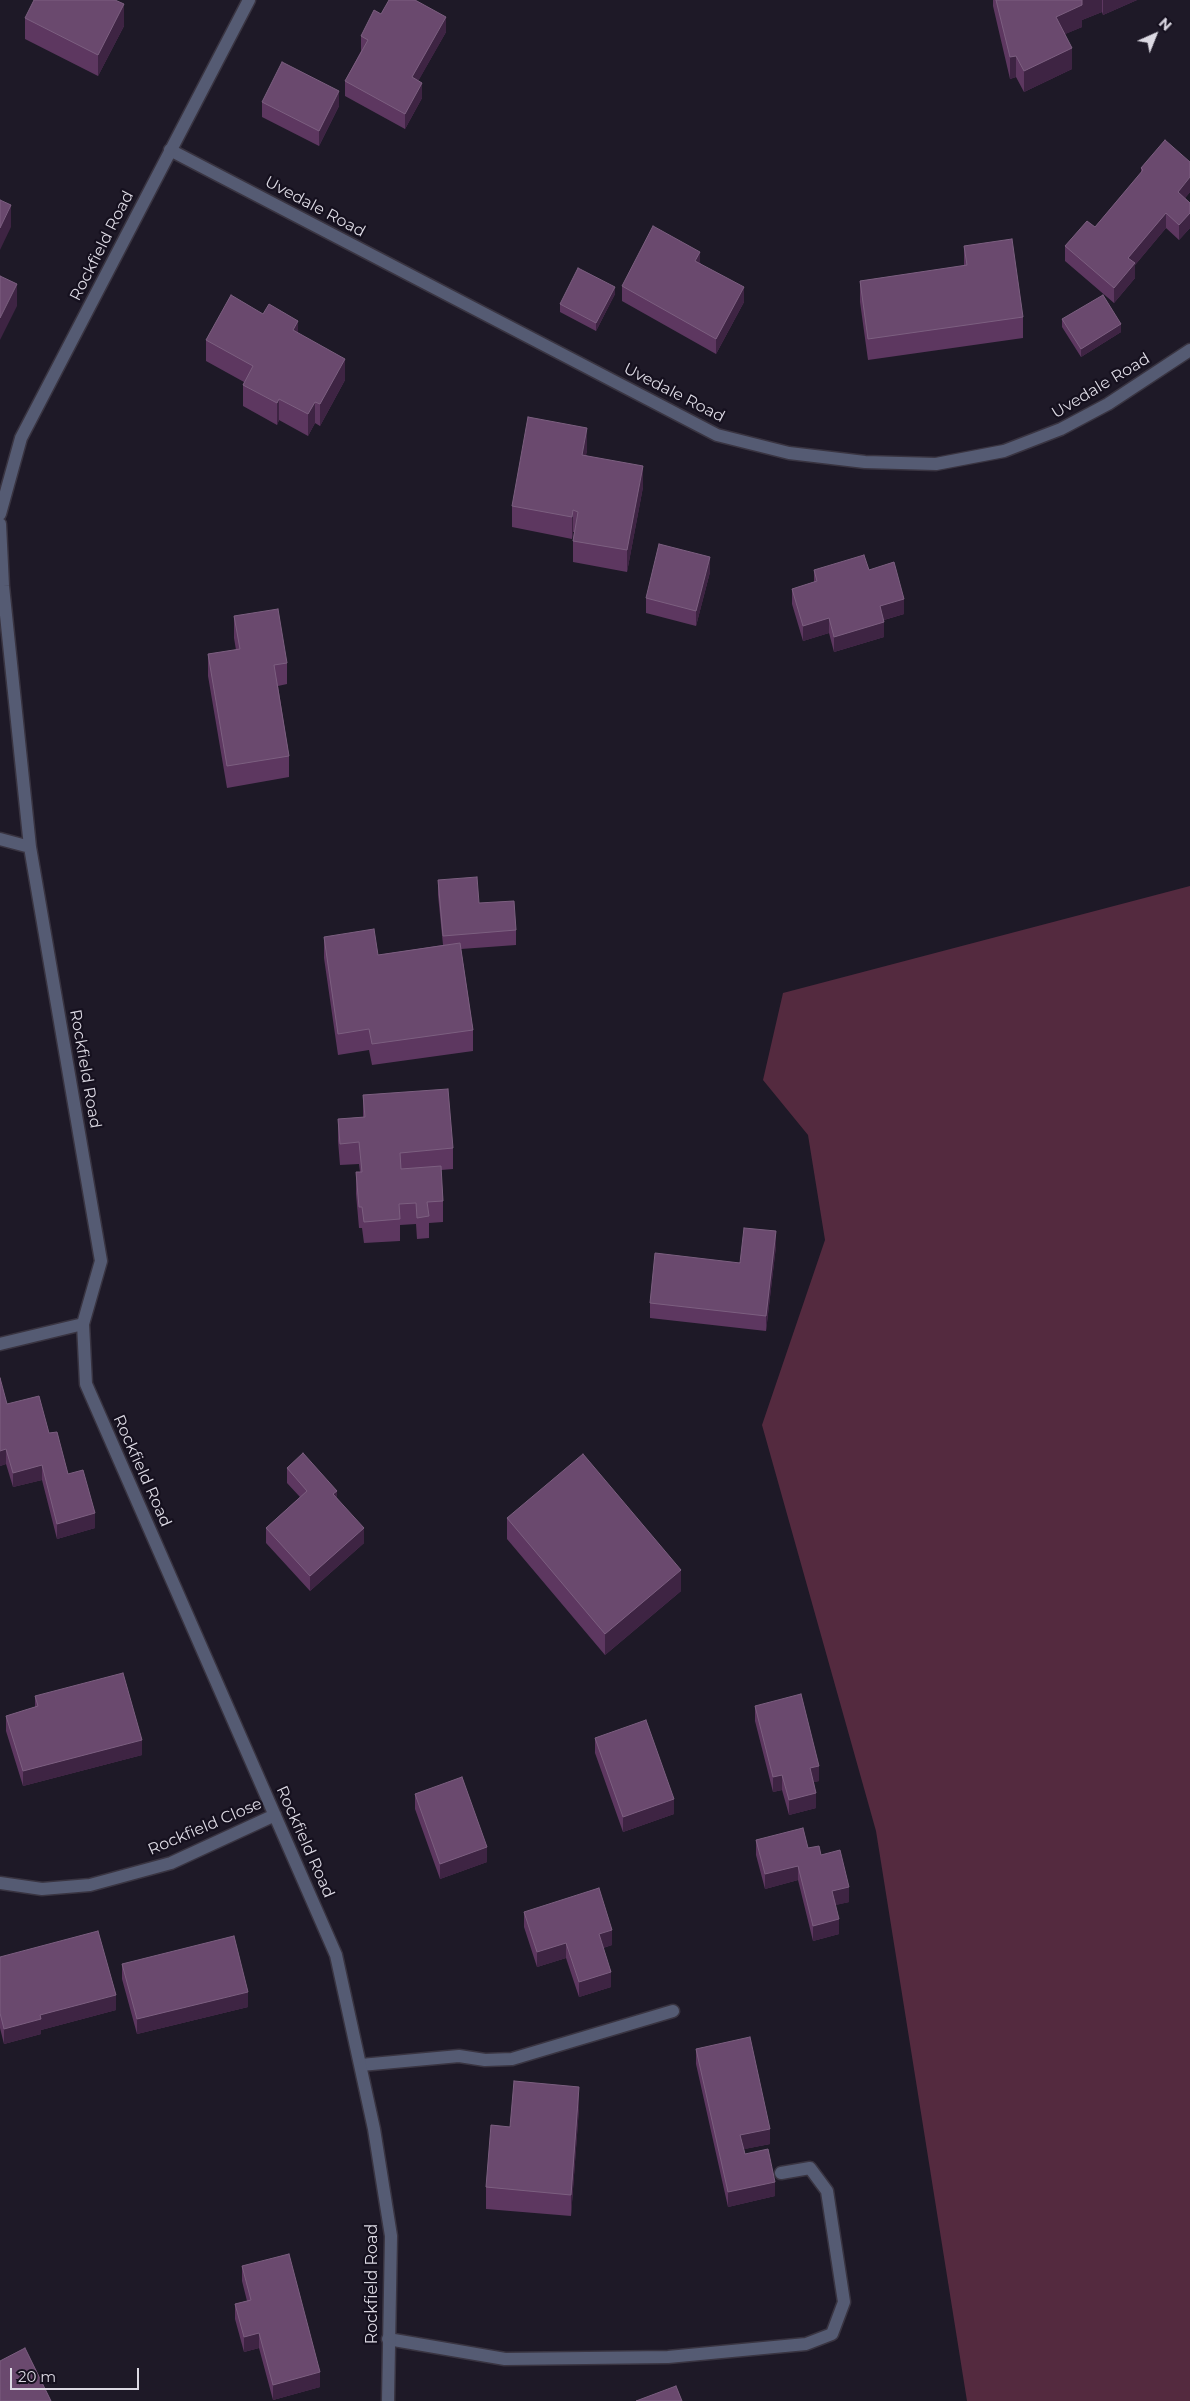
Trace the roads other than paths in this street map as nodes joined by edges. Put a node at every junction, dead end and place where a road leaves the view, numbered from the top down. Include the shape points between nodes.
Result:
1 (249, 0) edge
2 (170, 150) junction
3 (1190, 350) edge
4 (0, 514) edge
5 (0, 524) edge
6 (0, 840) edge
7 (30, 847) junction
8 (83, 1324) junction
9 (0, 1344) edge
10 (275, 1814) junction
11 (0, 1883) edge
12 (674, 2011) dead end
13 (361, 2066) junction
14 (781, 2173) dead end
15 (388, 2339) junction
16 (388, 2401) edge

1 - 2 street, Rockfield Road
2 - 3 street, Uvedale Road via 717,435 789,453 865,462 936,464 1004,451 1061,429 1108,404
2 - 4 street, Rockfield Road via 21,438
5 - 7 street, Rockfield Road via 3,586
6 - 7 street
7 - 8 street, Rockfield Road via 102,1261
8 - 9 street
8 - 10 street, Rockfield Road via 86,1384
10 - 11 street, Rockfield Close via 171,1863 90,1885 42,1889
10 - 13 street, Rockfield Road via 336,1955
12 - 13 street via 512,2059 485,2060 459,2056
13 - 15 street, Rockfield Road via 391,2236
14 - 15 street via 810,2168 827,2191 844,2302 832,2334 806,2344 668,2357 524,2359 505,2359
15 - 16 street, Rockfield Road

